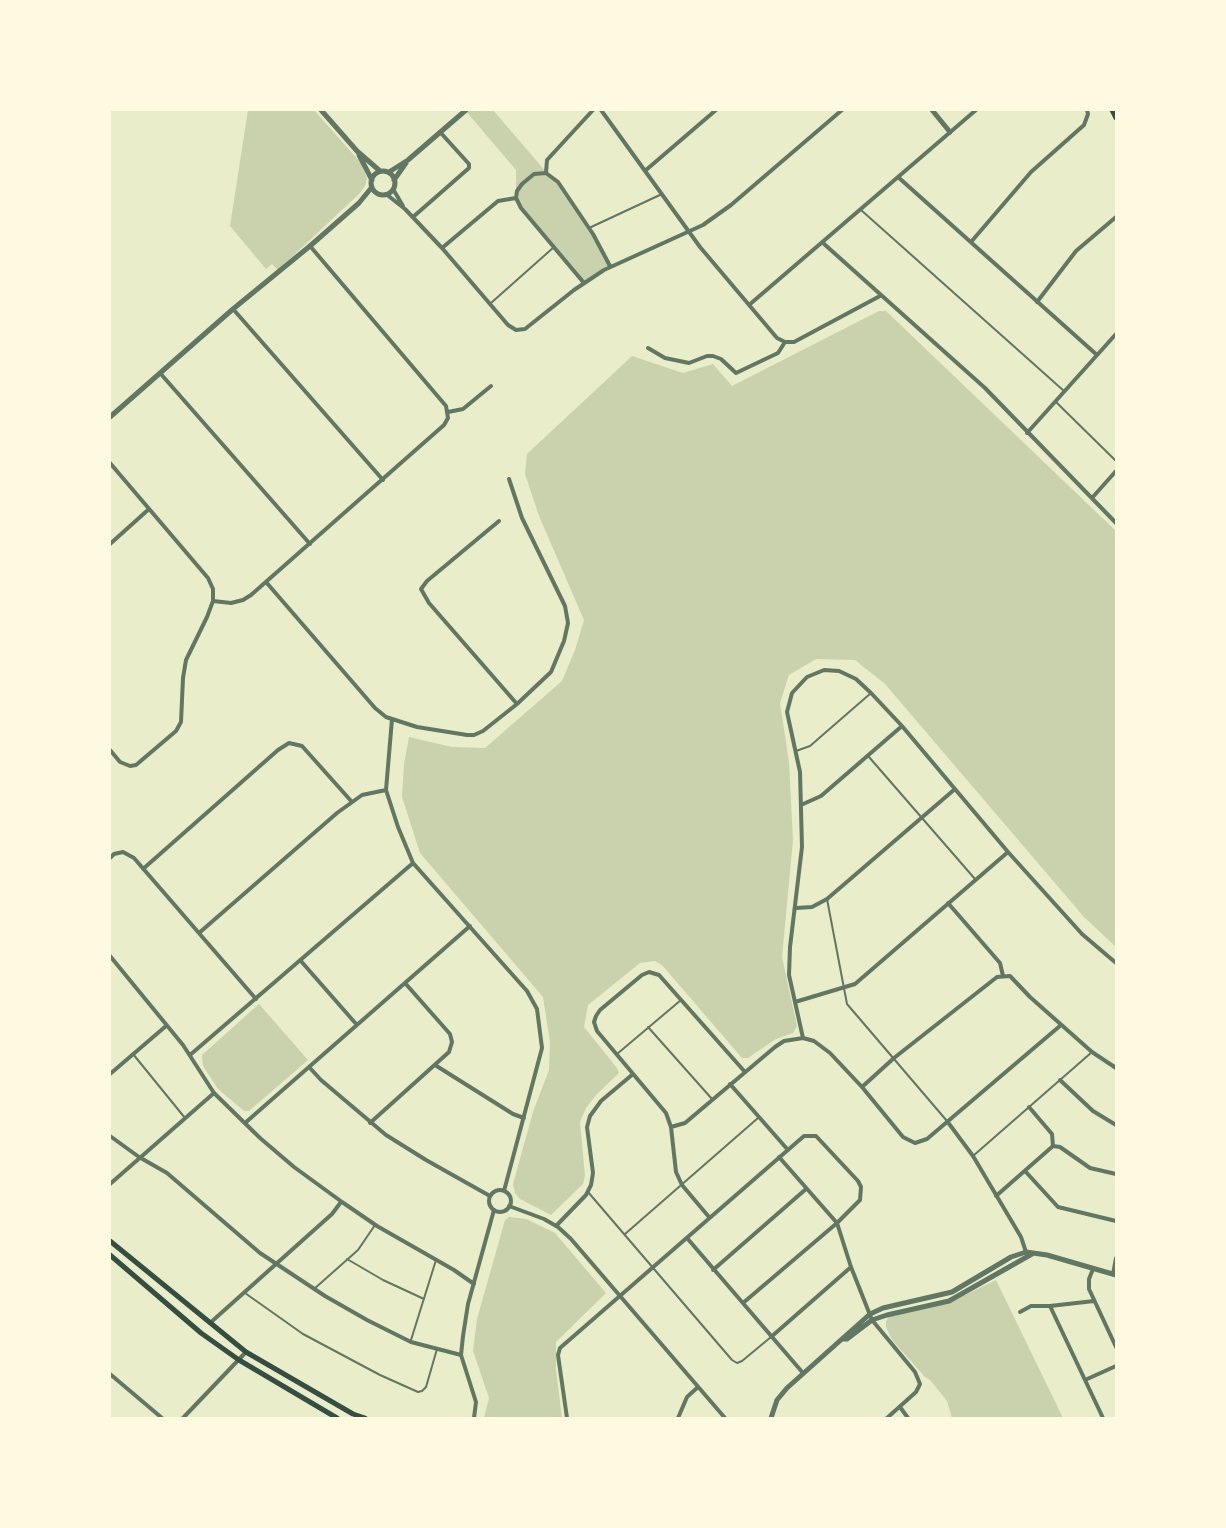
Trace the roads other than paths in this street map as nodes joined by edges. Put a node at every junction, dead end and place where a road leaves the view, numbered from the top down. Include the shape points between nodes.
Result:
1 (321, 110) edge
2 (466, 110) edge
3 (593, 110) edge
4 (601, 110) edge
5 (716, 110) edge
6 (842, 110) edge
7 (932, 110) edge
8 (976, 110) edge
9 (1087, 110) edge
10 (1112, 110) edge
11 (1116, 117) edge
12 (440, 132) junction
13 (950, 132) junction
14 (357, 151) junction
15 (408, 159) junction
16 (646, 170) junction
17 (380, 171) junction
18 (389, 172) junction
19 (546, 173) junction
20 (898, 177) junction
21 (372, 180) junction
22 (394, 180) junction
23 (372, 187) junction
24 (393, 189) junction
25 (377, 193) junction
26 (386, 194) junction
27 (662, 194) junction
28 (516, 198) junction
29 (359, 203) junction
30 (405, 209) junction
31 (861, 210) junction
32 (413, 217) junction
33 (1116, 217) edge
34 (589, 228) junction
35 (690, 232) junction
36 (971, 242) junction
37 (823, 243) junction
38 (310, 246) junction
39 (554, 247) junction
40 (442, 248) junction
41 (610, 267) junction
42 (584, 283) junction
43 (880, 296) junction
44 (1037, 302) junction
45 (490, 304) junction
46 (749, 305) junction
47 (233, 309) junction
48 (1116, 334) edge
49 (785, 342) junction
50 (648, 348) dead end
51 (1097, 356) junction
52 (160, 373) junction
53 (491, 386) dead end
54 (1064, 391) junction
55 (1055, 401) junction
56 (448, 412) junction
57 (110, 417) edge
58 (1027, 433) junction
59 (1116, 461) edge
60 (110, 463) edge
61 (1116, 471) edge
62 (509, 479) dead end
63 (383, 480) junction
64 (1092, 498) junction
65 (149, 509) junction
66 (499, 521) dead end
67 (1116, 523) edge
68 (110, 544) edge
69 (310, 544) junction
70 (266, 582) junction
71 (213, 601) junction
72 (871, 693) junction
73 (517, 704) junction
74 (392, 720) junction
75 (902, 726) junction
76 (110, 750) edge
77 (795, 751) junction
78 (868, 756) junction
79 (954, 789) junction
80 (386, 790) junction
81 (352, 802) junction
82 (801, 806) junction
83 (921, 818) junction
84 (1008, 852) junction
85 (110, 858) edge
86 (413, 863) junction
87 (143, 869) junction
88 (975, 880) junction
89 (827, 899) junction
90 (948, 903) junction
91 (796, 908) junction
92 (470, 926) junction
93 (199, 933) junction
94 (110, 956) edge
95 (300, 960) junction
96 (112, 963) edge
97 (1116, 963) edge
98 (1003, 976) junction
99 (405, 983) junction
100 (843, 989) junction
101 (256, 999) junction
102 (681, 1000) junction
103 (795, 1002) junction
104 (357, 1025) junction
105 (1061, 1025) junction
106 (166, 1026) junction
107 (648, 1027) junction
108 (803, 1038) junction
109 (1092, 1052) junction
110 (133, 1054) junction
111 (617, 1054) junction
112 (190, 1055) junction
113 (894, 1058) junction
114 (435, 1065) junction
115 (309, 1067) junction
116 (1116, 1068) edge
117 (745, 1072) junction
118 (110, 1074) edge
119 (633, 1074) junction
120 (1060, 1080) junction
121 (730, 1084) junction
122 (862, 1087) junction
123 (214, 1093) junction
124 (712, 1099) junction
125 (1029, 1107) junction
126 (185, 1118) junction
127 (524, 1118) junction
128 (759, 1118) junction
129 (947, 1121) junction
130 (245, 1123) junction
131 (370, 1123) junction
132 (1116, 1125) edge
133 (670, 1128) junction
134 (110, 1136) edge
135 (1053, 1146) junction
136 (788, 1150) junction
137 (972, 1156) junction
138 (140, 1157) junction
139 (779, 1157) junction
140 (1025, 1171) junction
141 (1116, 1174) edge
142 (110, 1184) edge
143 (682, 1185) junction
144 (806, 1189) junction
145 (504, 1191) junction
146 (588, 1192) junction
147 (490, 1196) junction
148 (996, 1196) junction
149 (342, 1202) junction
150 (509, 1206) junction
151 (494, 1210) junction
152 (710, 1217) junction
153 (1116, 1221) edge
154 (837, 1223) junction
155 (375, 1225) junction
156 (556, 1226) junction
157 (625, 1234) junction
158 (687, 1238) junction
159 (110, 1241) edge
160 (1029, 1253) junction
161 (110, 1256) edge
162 (1116, 1258) edge
163 (347, 1259) junction
164 (436, 1260) junction
165 (275, 1263) junction
166 (653, 1266) junction
167 (851, 1268) junction
168 (713, 1269) junction
169 (1092, 1269) junction
170 (1115, 1275) edge
171 (474, 1284) junction
172 (314, 1289) junction
173 (243, 1292) junction
174 (620, 1294) junction
175 (424, 1299) junction
176 (1094, 1301) junction
177 (743, 1303) junction
178 (1050, 1306) junction
179 (1020, 1312) dead end
180 (871, 1317) junction
181 (209, 1323) junction
182 (771, 1337) junction
183 (411, 1342) junction
184 (1116, 1347) edge
185 (437, 1349) junction
186 (246, 1352) junction
187 (461, 1355) junction
188 (238, 1360) junction
189 (1116, 1366) edge
190 (803, 1373) junction
191 (110, 1374) edge
192 (1085, 1380) junction
193 (698, 1388) junction
194 (900, 1407) junction
195 (351, 1416) edge
196 (162, 1419) edge
197 (183, 1419) edge
198 (338, 1419) edge
199 (365, 1419) edge
200 (474, 1419) edge
201 (567, 1419) edge
202 (678, 1419) edge
203 (725, 1419) edge
204 (771, 1419) edge
205 (887, 1419) edge
206 (908, 1419) edge
207 (1103, 1419) edge

1 - 14 street
2 - 12 street
3 - 19 street via 548,160
4 - 16 street
5 - 16 street
6 - 35 street via 730,205
7 - 13 street
8 - 13 street
9 - 36 street via 1084,125 1031,172
10 - 11 main road
12 - 15 street
12 - 32 street via 469,168
13 - 20 street
14 - 17 street
14 - 21 street
15 - 18 street
15 - 22 street
16 - 27 street
17 - 18 street
17 - 21 street
18 - 22 street
19 - 28 street via 534,174 522,184
19 - 34 street via 558,183
20 - 31 street
20 - 36 street
21 - 23 street
22 - 24 street
23 - 25 street
23 - 29 street
24 - 26 street
24 - 30 street
25 - 26 street
25 - 29 street
26 - 30 street
27 - 34 lane
27 - 35 street
28 - 39 street
28 - 40 street via 498,201
29 - 38 street
30 - 32 street
31 - 37 street
31 - 54 lane
32 - 40 street
33 - 44 street via 1076,251
34 - 41 street
35 - 41 street
35 - 46 street
36 - 44 street
37 - 43 street
37 - 46 street
38 - 47 street
38 - 56 street
39 - 42 street
39 - 45 lane
40 - 45 street
41 - 42 street
42 - 45 street via 525,329 516,330 508,325
43 - 49 street via 795,342
43 - 58 street via 985,388
44 - 51 street
46 - 49 street
47 - 52 street
47 - 63 street
48 - 51 street
49 - 50 street via 778,353 736,373 713,356 689,363 664,358
51 - 54 street
52 - 57 street
52 - 69 street
53 - 56 street via 463,409
54 - 55 street
55 - 58 street
55 - 59 lane
56 - 63 street via 444,425
58 - 64 street
60 - 65 street
61 - 64 street
62 - 73 street via 522,518 565,606 568,623 551,672
63 - 69 street
64 - 67 street
65 - 68 street
65 - 71 street via 208,578
66 - 73 street via 421,589
69 - 70 street
70 - 71 street via 243,600
70 - 74 street via 375,708
71 - 76 street via 186,660 181,722 176,731 136,765 120,762
72 - 75 street
72 - 77 lane via 810,746
72 - 77 street via 856,679 839,671 824,670 807,677 792,693 787,712
73 - 74 street via 474,735
74 - 80 street
75 - 78 street
75 - 79 street
77 - 82 street
78 - 82 street via 822,796
78 - 83 lane
79 - 83 street
79 - 84 street
80 - 81 street via 362,795
80 - 86 street
81 - 87 street via 302,746 289,743
81 - 93 street
82 - 91 street via 802,847
83 - 88 lane
83 - 89 street
84 - 88 street
84 - 97 street via 1083,934
85 - 87 street via 123,852
86 - 92 street
86 - 95 street
87 - 93 street
88 - 90 street
89 - 91 street via 813,907
89 - 100 lane
90 - 98 street via 1000,963
90 - 100 street via 855,984
91 - 103 street via 789,975
92 - 99 street
92 - 127 street via 527,991 537,1009 542,1048
93 - 101 street
94 - 96 street
95 - 101 street
95 - 104 street
96 - 106 street
98 - 105 street via 1010,976
98 - 113 street
99 - 104 street
99 - 114 street via 450,1034 449,1052
100 - 103 street
100 - 113 lane via 847,1004
101 - 112 street
102 - 107 lane
102 - 111 street via 658,975 649,972 608,1003 594,1022
102 - 117 street
103 - 108 street
104 - 115 street
105 - 109 street
105 - 129 street
106 - 110 street
106 - 112 street
107 - 111 lane
107 - 124 lane
108 - 117 street via 784,1041
108 - 122 street via 830,1053
109 - 116 street
109 - 120 lane
110 - 118 street
110 - 126 lane
111 - 119 street
112 - 123 street
113 - 122 street
113 - 129 lane
114 - 127 street
114 - 131 street
115 - 130 street
115 - 131 street
117 - 121 street
119 - 133 street via 663,1107
119 - 146 street via 601,1101 590,1116 587,1127 593,1173
120 - 125 lane
120 - 132 street via 1093,1112
121 - 124 street
121 - 128 street
122 - 129 street via 903,1137 915,1143 927,1139
123 - 126 street
123 - 130 street
124 - 133 street via 685,1123
125 - 135 street via 1052,1134
125 - 137 lane
126 - 138 street
127 - 145 street
128 - 136 street
128 - 143 lane
129 - 137 street
130 - 149 street via 294,1167
131 - 147 street
133 - 143 street via 676,1172
134 - 138 street
135 - 140 street
135 - 141 street via 1090,1168
136 - 139 street
136 - 154 street via 804,1136 816,1136 858,1181 860,1200
137 - 148 street
138 - 142 street
138 - 165 street via 167,1173
139 - 144 street
139 - 152 street
140 - 148 street
140 - 153 street via 1058,1207
143 - 152 street
143 - 157 lane
144 - 154 street
144 - 168 street
145 - 147 street
145 - 150 street via 510,1197
146 - 156 street
146 - 157 lane
147 - 151 street
148 - 160 street
149 - 155 street
149 - 165 street
150 - 151 street via 504,1211
150 - 156 street
151 - 171 street
152 - 158 street
154 - 167 street
154 - 177 street
155 - 163 lane via 364,1244
155 - 164 street
156 - 174 street
157 - 166 lane
158 - 166 street
158 - 168 street
159 - 181 main road
160 - 169 street
160 - 180 street via 949,1301
161 - 188 main road
162 - 170 street
163 - 172 lane
163 - 175 lane
164 - 171 street
164 - 175 lane
165 - 172 street
165 - 173 street
166 - 174 street
166 - 182 lane via 737,1363
167 - 180 street
167 - 182 street
168 - 177 street
169 - 170 street
169 - 176 street via 1089,1289
171 - 187 street
172 - 183 street
173 - 181 street
173 - 185 lane via 303,1334 418,1392 426,1387
174 - 193 street
174 - 201 street via 560,1347
175 - 183 lane
176 - 178 street
176 - 184 street
177 - 182 street
178 - 179 street via 1031,1306
178 - 192 street
180 - 190 street
180 - 194 street via 915,1372 920,1384
181 - 186 main road
182 - 190 street
183 - 185 street
185 - 187 street
186 - 188 street
186 - 195 main road
187 - 200 street via 476,1402
188 - 197 street
188 - 198 main road
189 - 192 street
190 - 204 street via 781,1394
191 - 196 street
192 - 207 street
193 - 202 street via 687,1397
193 - 203 street
194 - 205 street
194 - 206 street
195 - 199 main road

